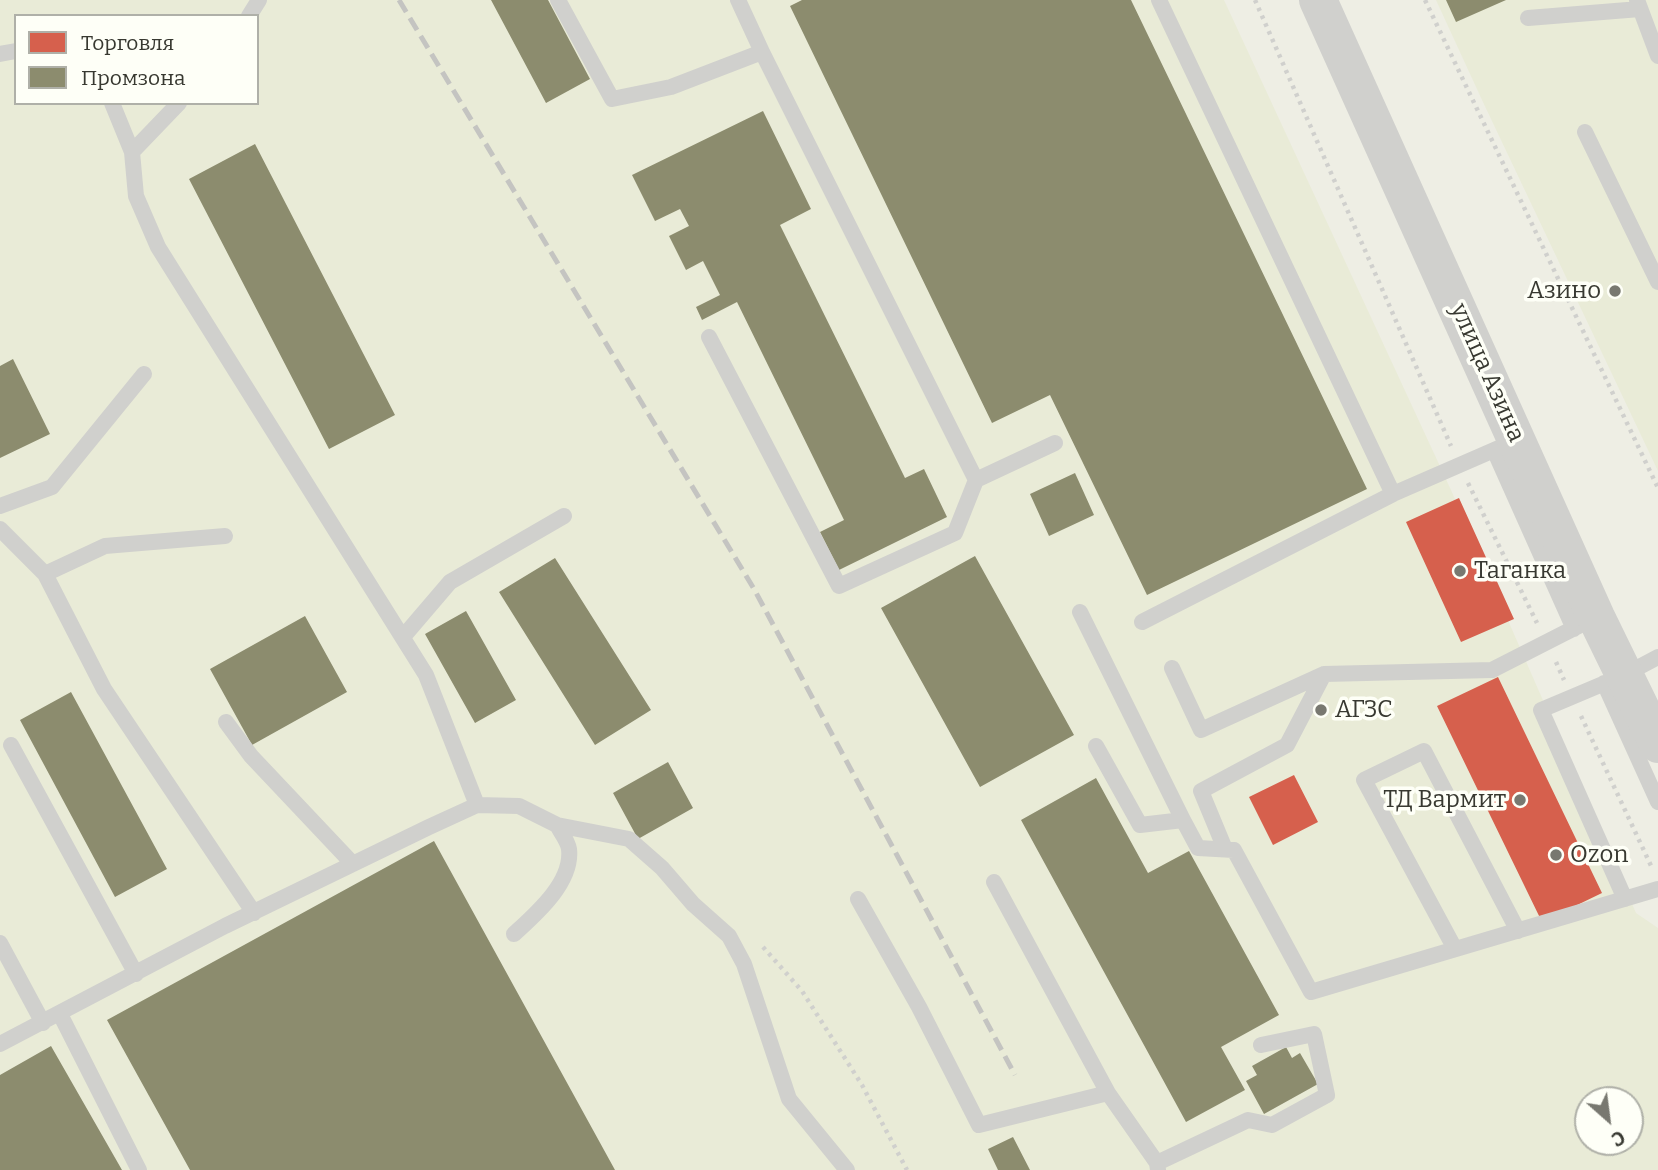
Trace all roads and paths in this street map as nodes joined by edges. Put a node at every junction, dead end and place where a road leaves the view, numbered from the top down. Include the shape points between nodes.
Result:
1 (558, 0) edge
2 (738, 0) edge
3 (1158, 0) edge
4 (1255, 0) edge
5 (1318, 0) edge
6 (1425, 0) edge
7 (1639, 4) edge
8 (1528, 18) dead end
9 (762, 52) junction
10 (1658, 56) edge
11 (114, 105) edge
12 (177, 105) edge
13 (1585, 132) dead end
14 (132, 152) junction
15 (1658, 282) edge
16 (709, 337) dead end
17 (144, 374) dead end
18 (1055, 443) dead end
19 (1505, 445) junction
20 (1460, 465) junction
21 (976, 480) junction
22 (1658, 488) edge
23 (1393, 494) junction
24 (0, 506) edge
25 (564, 516) dead end
26 (0, 529) edge
27 (225, 536) dead end
28 (46, 574) junction
29 (1080, 612) dead end
30 (1142, 622) dead end
31 (1585, 623) junction
32 (403, 637) junction
33 (1546, 642) junction
34 (1658, 657) edge
35 (1172, 668) dead end
36 (1324, 674) junction
37 (1614, 679) junction
38 (1572, 697) junction
39 (226, 722) dead end
40 (1658, 744) edge
41 (11, 745) dead end
42 (1096, 746) dead end
43 (1658, 802) edge
44 (477, 805) junction
45 (1183, 820) junction
46 (556, 825) junction
47 (1225, 849) junction
48 (353, 864) junction
49 (1658, 876) edge
50 (994, 882) dead end
51 (1658, 889) edge
52 (858, 899) dead end
53 (1625, 899) junction
54 (254, 913) junction
55 (1518, 931) junction
56 (514, 934) dead end
57 (729, 936) junction
58 (0, 943) edge
59 (1455, 949) junction
60 (136, 974) junction
61 (60, 1014) junction
62 (43, 1023) junction
63 (0, 1044) edge
64 (1261, 1045) dead end
65 (1108, 1093) junction
66 (1158, 1167) edge
67 (139, 1170) edge
68 (847, 1170) edge
69 (907, 1170) edge

1 - 9 lane via 612,99 671,88
2 - 9 lane
3 - 23 lane
4 - 20 path
5 - 19 main road, улица Азина
6 - 22 path
7 - 8 lane
7 - 10 lane
9 - 21 lane
11 - 14 lane
12 - 14 lane
13 - 15 lane
14 - 32 lane via 136,196 158,247
16 - 21 lane via 839,586 955,533
17 - 24 lane via 52,487
18 - 21 lane
19 - 20 lane
19 - 31 main road, улица Азина
20 - 23 lane
20 - 33 path
23 - 30 lane
25 - 32 lane via 450,582
26 - 28 lane
27 - 28 lane via 105,546
28 - 54 lane via 104,689
29 - 45 lane
31 - 33 lane
31 - 37 main road, улица Азина
32 - 44 lane via 426,675
33 - 36 lane via 1492,670
33 - 38 path
34 - 37 lane
35 - 36 lane via 1201,730
36 - 47 lane via 1287,745 1200,791
37 - 38 lane
37 - 40 main road, улица Азина
37 - 43 lane
38 - 49 path
38 - 53 lane via 1541,709
39 - 48 lane via 251,756
41 - 60 lane
42 - 45 lane via 1140,825
44 - 46 lane via 519,806
44 - 48 lane
45 - 47 lane via 1198,848
46 - 56 lane via 569,849 564,878 540,911
46 - 57 lane via 629,839
47 - 59 lane via 1234,849 1311,992
48 - 54 lane
50 - 65 lane
51 - 53 lane
52 - 65 lane via 979,1125
53 - 55 lane
54 - 60 lane
55 - 59 lane
55 - 59 lane via 1424,751 1364,780
57 - 68 lane via 744,964 789,1099
57 - 69 path via 762,946 802,991 862,1085
58 - 62 lane
60 - 61 lane
61 - 62 lane
61 - 67 lane
62 - 63 lane
64 - 66 lane via 1314,1034 1327,1095 1272,1125 1248,1120
65 - 66 lane

